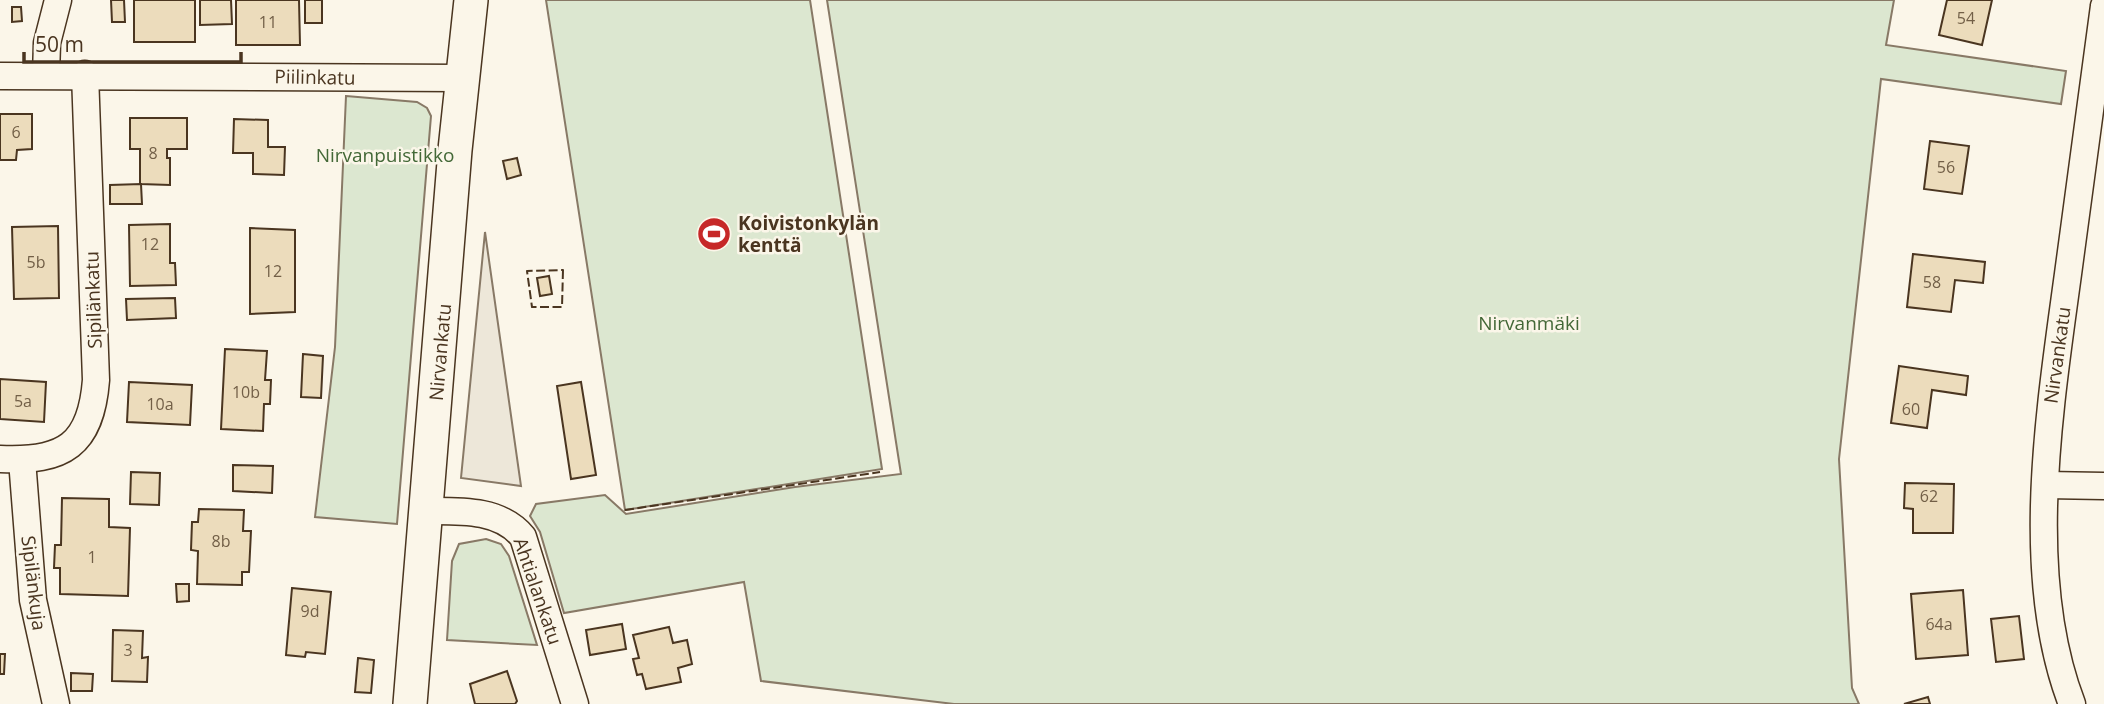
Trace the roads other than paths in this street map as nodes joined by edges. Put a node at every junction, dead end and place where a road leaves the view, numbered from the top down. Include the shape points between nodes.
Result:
1 (58, 0) edge
2 (471, 0) edge
3 (2104, 6) edge
4 (85, 74) junction
5 (46, 75) junction
6 (0, 76) edge
7 (461, 78) junction
8 (2098, 93) edge
9 (11, 460) edge
10 (2046, 485) junction
11 (2104, 486) edge
12 (426, 511) junction
13 (56, 704) edge
14 (410, 704) edge
15 (575, 704) edge
16 (2072, 704) edge

1 - 5 street via 47,43
2 - 7 street, Nirvankatu
3 - 8 street, Nirvankatu
4 - 5 street, Piilinkatu
4 - 7 street, Piilinkatu
4 - 9 street, Sipilänkatu via 94,407 78,439 48,456
5 - 6 street, Piilinkatu
7 - 12 street, Nirvankatu
8 - 10 street, Nirvankatu via 2049,422
9 - 13 street, Sipilänkuja via 33,600
10 - 11 street
10 - 16 street, Nirvankatu via 2049,609
12 - 14 street, Nirvankatu
12 - 15 street, Ahtialankatu via 496,516 512,524 523,537

